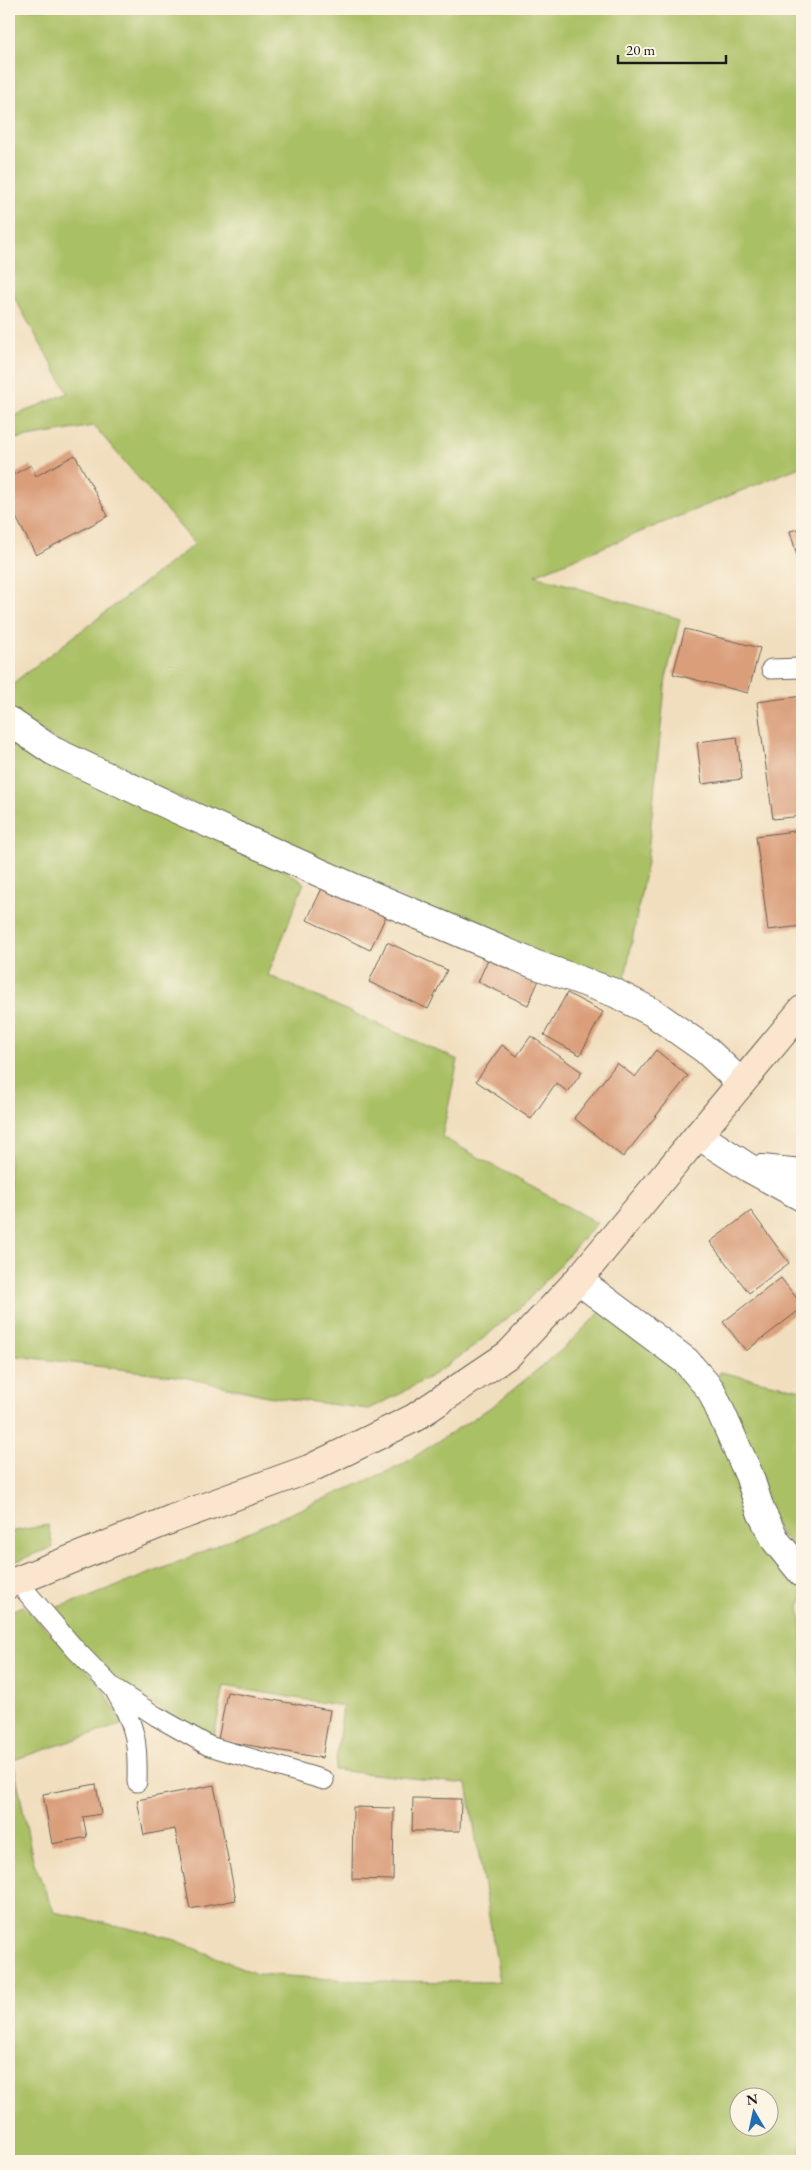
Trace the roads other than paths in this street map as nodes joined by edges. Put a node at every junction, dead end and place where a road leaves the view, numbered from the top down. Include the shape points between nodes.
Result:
1 (802, 668) edge
2 (771, 669) dead end
3 (9, 721) edge
4 (802, 1010) edge
5 (741, 1083) junction
6 (698, 1135) junction
7 (749, 1168) junction
8 (802, 1173) edge
9 (802, 1197) edge
10 (578, 1280) junction
11 (802, 1573) edge
12 (13, 1582) edge
13 (114, 1690) junction
14 (324, 1780) dead end
15 (137, 1782) dead end

1 - 2 lane
3 - 5 street via 53,750 181,811 534,964 615,993 652,1012 706,1050
4 - 5 main road
5 - 6 main road
6 - 7 street
6 - 10 main road
7 - 8 street
7 - 9 street
10 - 11 street via 686,1361 711,1390 743,1459 761,1512 776,1541
10 - 12 main road via 509,1354 414,1418 309,1469
12 - 13 lane
13 - 14 lane via 209,1746
13 - 15 lane via 130,1717 138,1749

